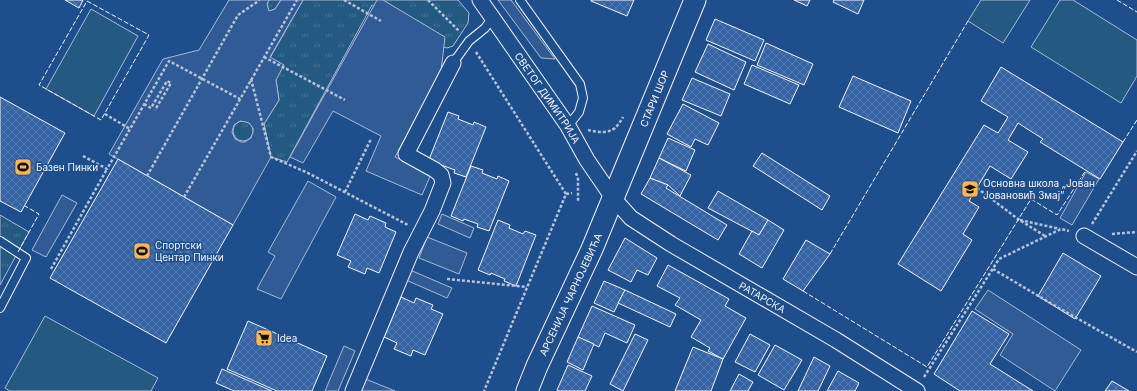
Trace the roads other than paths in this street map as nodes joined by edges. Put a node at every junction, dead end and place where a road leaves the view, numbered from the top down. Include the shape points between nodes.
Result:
1 (480, 0) edge
2 (520, 0) edge
3 (695, 0) edge
4 (492, 18) junction
5 (453, 63) joint
6 (568, 126) junction
7 (613, 198) junction
8 (1084, 236) road end
9 (0, 241) edge
10 (1137, 267) edge
11 (0, 308) edge
12 (916, 390) edge
13 (353, 391) edge
14 (527, 391) edge

1 - 4 street, СВЕТОГ ДИМИТРИЈА
2 - 6 lane via 580,84 583,98 578,112
3 - 7 main road, СТАРИ ШОР
4 - 5 lane via 485,28 469,41
4 - 6 street, СВЕТОГ ДИМИТРИЈА
5 - 13 street via 406,154 435,170 441,175 443,183
6 - 7 street, СВЕТОГ ДИМИТРИЈА
7 - 12 street, РАТАРСКА via 631,218 672,244
7 - 14 main road, АРСЕНИЈА ЧАРНОЈЕВИЋА
8 - 10 street
9 - 11 lane via 26,258

